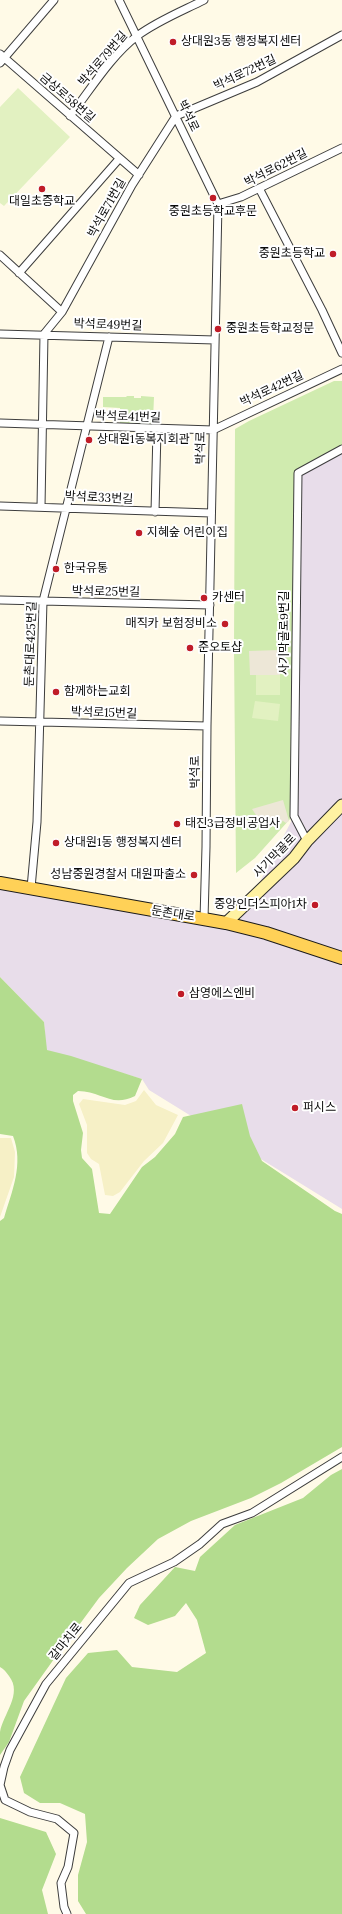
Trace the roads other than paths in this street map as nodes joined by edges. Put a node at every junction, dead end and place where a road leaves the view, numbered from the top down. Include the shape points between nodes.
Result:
1 (54, 0) edge
2 (118, 0) edge
3 (204, 0) edge
4 (342, 35) edge
5 (137, 36) junction
6 (1, 58) edge
7 (70, 116) junction
8 (176, 116) junction
9 (342, 148) edge
10 (119, 159) junction
11 (139, 175) junction
12 (259, 188) junction
13 (218, 204) junction
14 (0, 256) edge
15 (19, 273) junction
16 (62, 312) junction
17 (0, 334) edge
18 (44, 334) junction
19 (109, 337) junction
20 (215, 340) junction
21 (342, 354) edge
22 (342, 369) edge
23 (0, 423) edge
24 (43, 424) junction
25 (86, 427) junction
26 (157, 430) junction
27 (213, 430) junction
28 (342, 449) edge
29 (0, 506) edge
30 (41, 507) junction
31 (66, 508) junction
32 (155, 512) junction
33 (211, 513) junction
34 (0, 600) edge
35 (43, 601) junction
36 (210, 605) junction
37 (0, 721) edge
38 (40, 722) junction
39 (207, 726) junction
40 (342, 805) edge
41 (308, 841) junction
42 (0, 883) edge
43 (31, 888) junction
44 (204, 919) junction
45 (226, 923) junction
46 (342, 958) edge
47 (342, 1457) edge
48 (67, 1914) edge

1 - 6 street
2 - 5 street, 박석로
3 - 5 street, 박석로79번길
4 - 8 street, 박석로72번길 via 257,82
5 - 7 street, 박석로79번길 via 118,55
5 - 8 street, 박석로
6 - 7 street, 금상로58번길
7 - 10 street, 금상로58번길
8 - 11 street, 박석로71번길
8 - 13 street, 박석로
9 - 12 street, 박석로62번길
10 - 11 street, 금상로58번길
10 - 15 street
11 - 16 street, 박석로71번길
12 - 13 street, 박석로62번길
12 - 21 street
13 - 20 street, 박석로
14 - 15 street
15 - 16 street
16 - 18 street, 박석로71번길
17 - 18 street, 박석로49번길
18 - 19 street, 박석로49번길
18 - 24 street
19 - 20 street, 박석로49번길
19 - 25 street, 둔촌대로425번길
20 - 27 street, 박석로
22 - 27 street, 박석로42번길
23 - 24 street, 박석로41번길
24 - 25 street, 박석로41번길
24 - 30 street
25 - 26 street, 박석로41번길
25 - 31 street, 둔촌대로425번길
26 - 27 street, 박석로41번길
26 - 32 street
27 - 33 street, 박석로
28 - 41 street, 사기막골로9번길 via 298,473 294,816
29 - 30 street, 박석로33번길
30 - 31 street, 박석로33번길
31 - 32 street, 박석로33번길
31 - 35 street, 둔촌대로425번길
32 - 33 street, 박석로33번길
33 - 36 street, 박석로
34 - 35 street, 박석로25번길
35 - 36 street, 박석로25번길
35 - 38 street, 둔촌대로425번길
36 - 39 street, 박석로
37 - 38 street, 박석로15번길
38 - 39 street, 박석로15번길
38 - 43 street, 둔촌대로425번길 via 37,822
39 - 44 street, 박석로
40 - 41 street, 사기막골로
41 - 45 street, 사기막골로 via 294,858
42 - 43 main road, 둔촌대로
43 - 44 main road, 둔촌대로
44 - 45 main road, 둔촌대로
45 - 46 main road, 둔촌대로
47 - 48 street, 갈마치로 via 252,1513 222,1524 200,1544 174,1562 129,1583 46,1684 10,1750 0,1785 5,1800 30,1812 57,1819 74,1833 68,1867 61,1883

